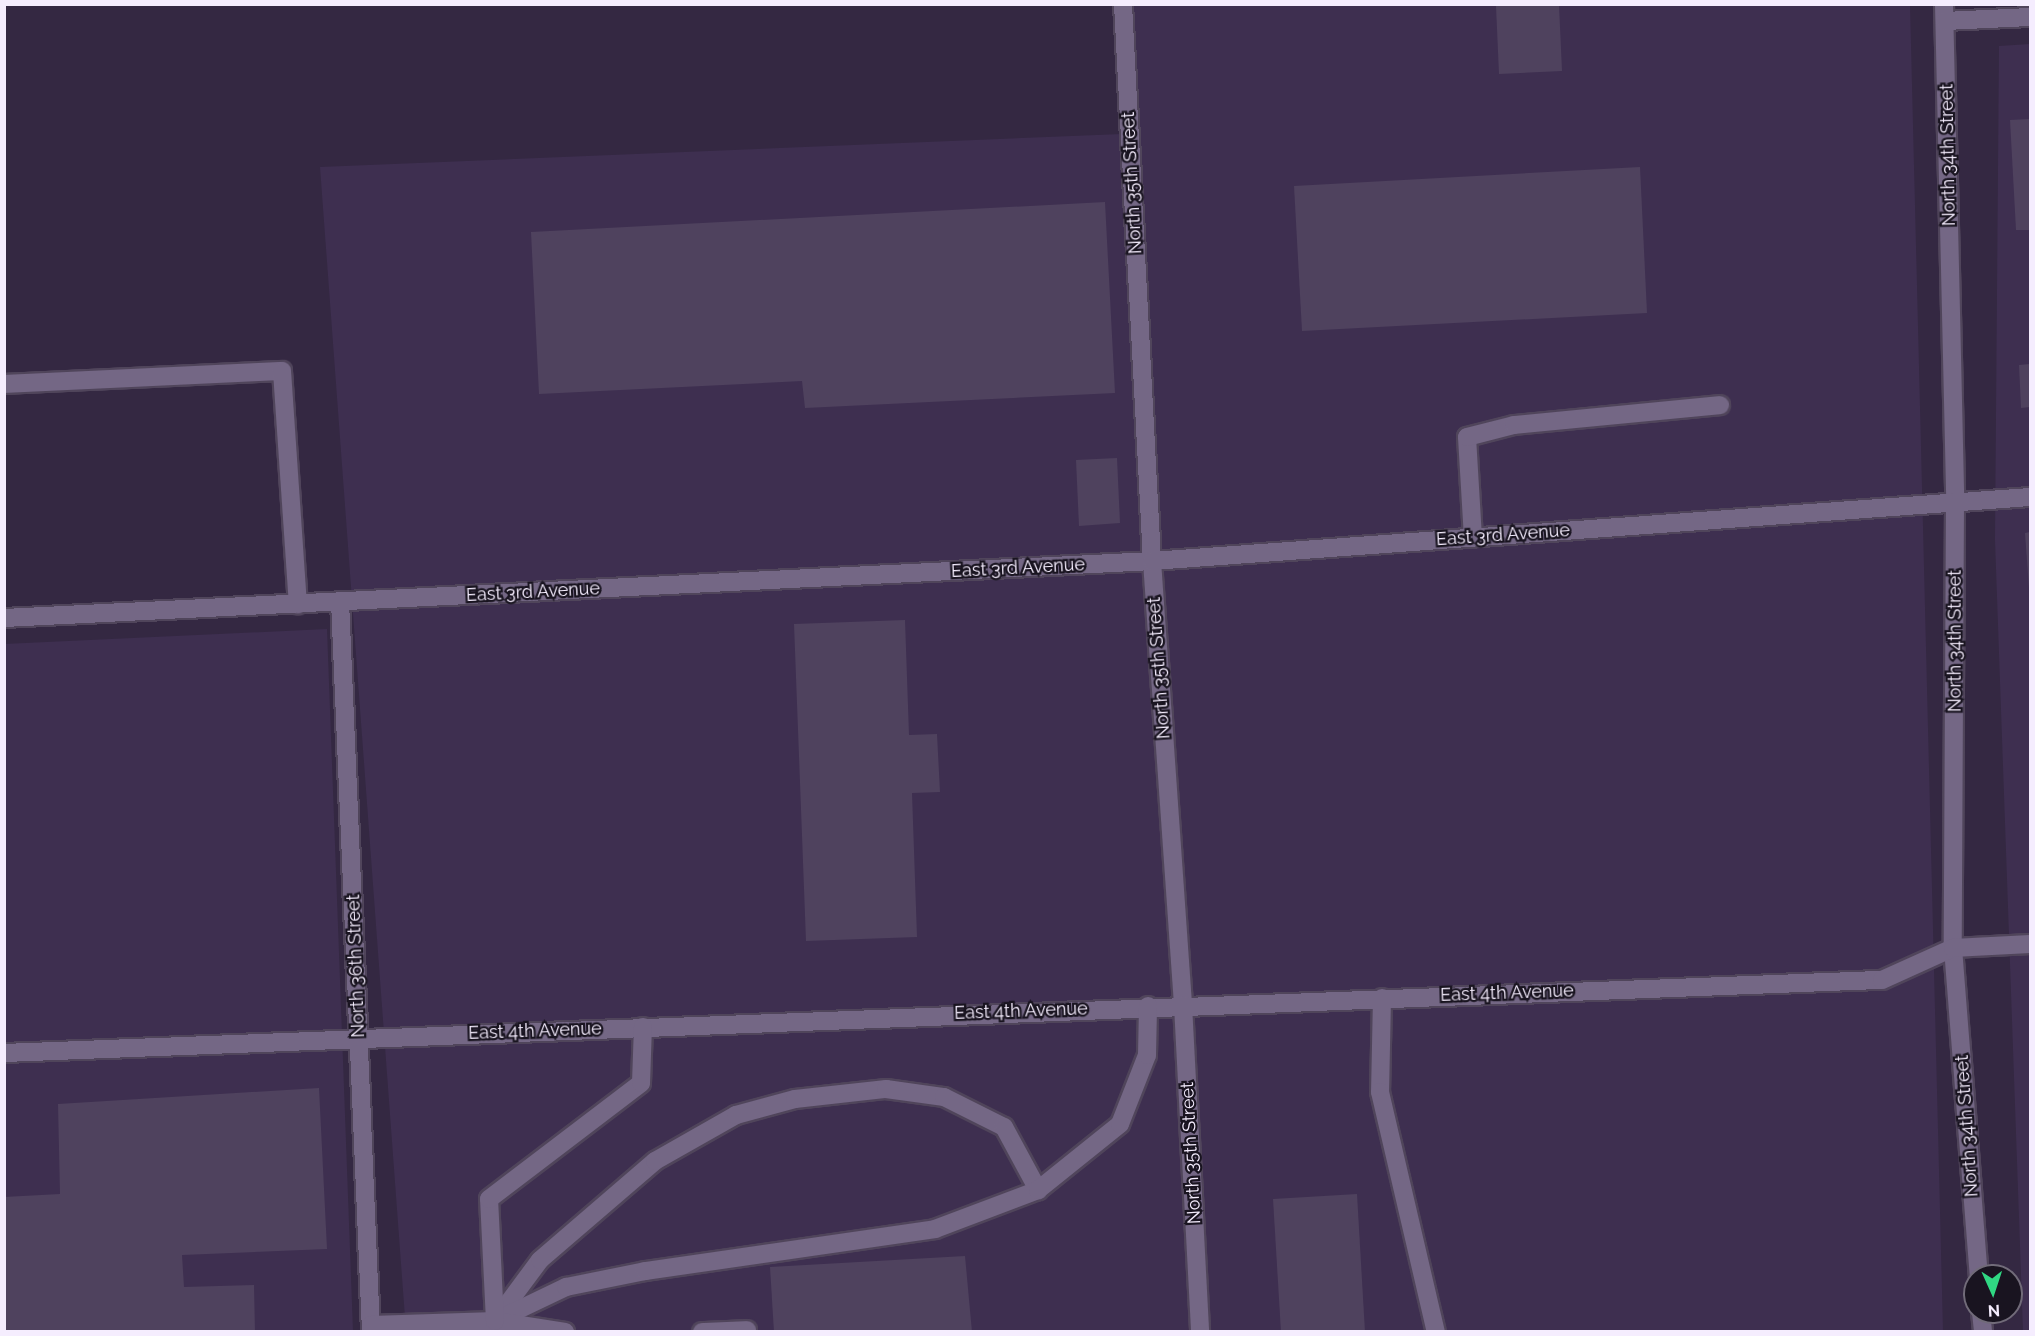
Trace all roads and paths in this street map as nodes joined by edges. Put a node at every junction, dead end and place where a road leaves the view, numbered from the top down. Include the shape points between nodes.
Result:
1 (1123, 4) edge
2 (1945, 13) edge
3 (2031, 17) edge
4 (4, 384) edge
5 (1720, 405) dead end
6 (2031, 496) edge
7 (1955, 502) junction
8 (1473, 538) junction
9 (1152, 561) junction
10 (340, 602) junction
11 (298, 604) junction
12 (4, 618) edge
13 (2031, 944) edge
14 (1953, 948) junction
15 (1382, 998) junction
16 (1183, 1005) junction
17 (1148, 1006) junction
18 (643, 1027) junction
19 (359, 1039) junction
20 (4, 1053) edge
21 (1038, 1190) junction
22 (1978, 1264) edge
23 (498, 1326) edge
24 (371, 1328) edge
25 (747, 1330) edge
26 (565, 1332) edge
27 (702, 1332) edge
28 (1200, 1332) edge
29 (1436, 1332) edge

1 - 9 street, North 35th Street
2 - 3 street
2 - 7 street, North 34th Street
4 - 11 street via 282,371
5 - 8 street via 1514,425 1467,437
6 - 7 street, East 3rd Avenue
7 - 8 street, East 3rd Avenue
7 - 14 street, North 34th Street
8 - 9 street, East 3rd Avenue
9 - 10 street, East 3rd Avenue
9 - 16 street, North 35th Street
10 - 11 street, East 3rd Avenue
10 - 19 street, North 36th Street
11 - 12 street, East 3rd Avenue
13 - 14 street, East 4th Avenue
14 - 15 street, East 4th Avenue via 1882,980
14 - 22 street, North 34th Street
15 - 16 street, East 4th Avenue
15 - 29 street via 1380,1092
16 - 17 street, East 4th Avenue
16 - 28 street, North 35th Street
17 - 18 street, East 4th Avenue
17 - 21 street via 1147,1055 1120,1124
18 - 19 street, East 4th Avenue
18 - 23 street via 641,1083 489,1199
19 - 20 street, East 4th Avenue
19 - 24 street, North 36th Street
21 - 23 street via 935,1229 645,1271 566,1287
21 - 23 street via 1004,1127 944,1097 886,1089 795,1099 736,1115 655,1161 540,1260
23 - 24 street
23 - 26 street
25 - 27 street

